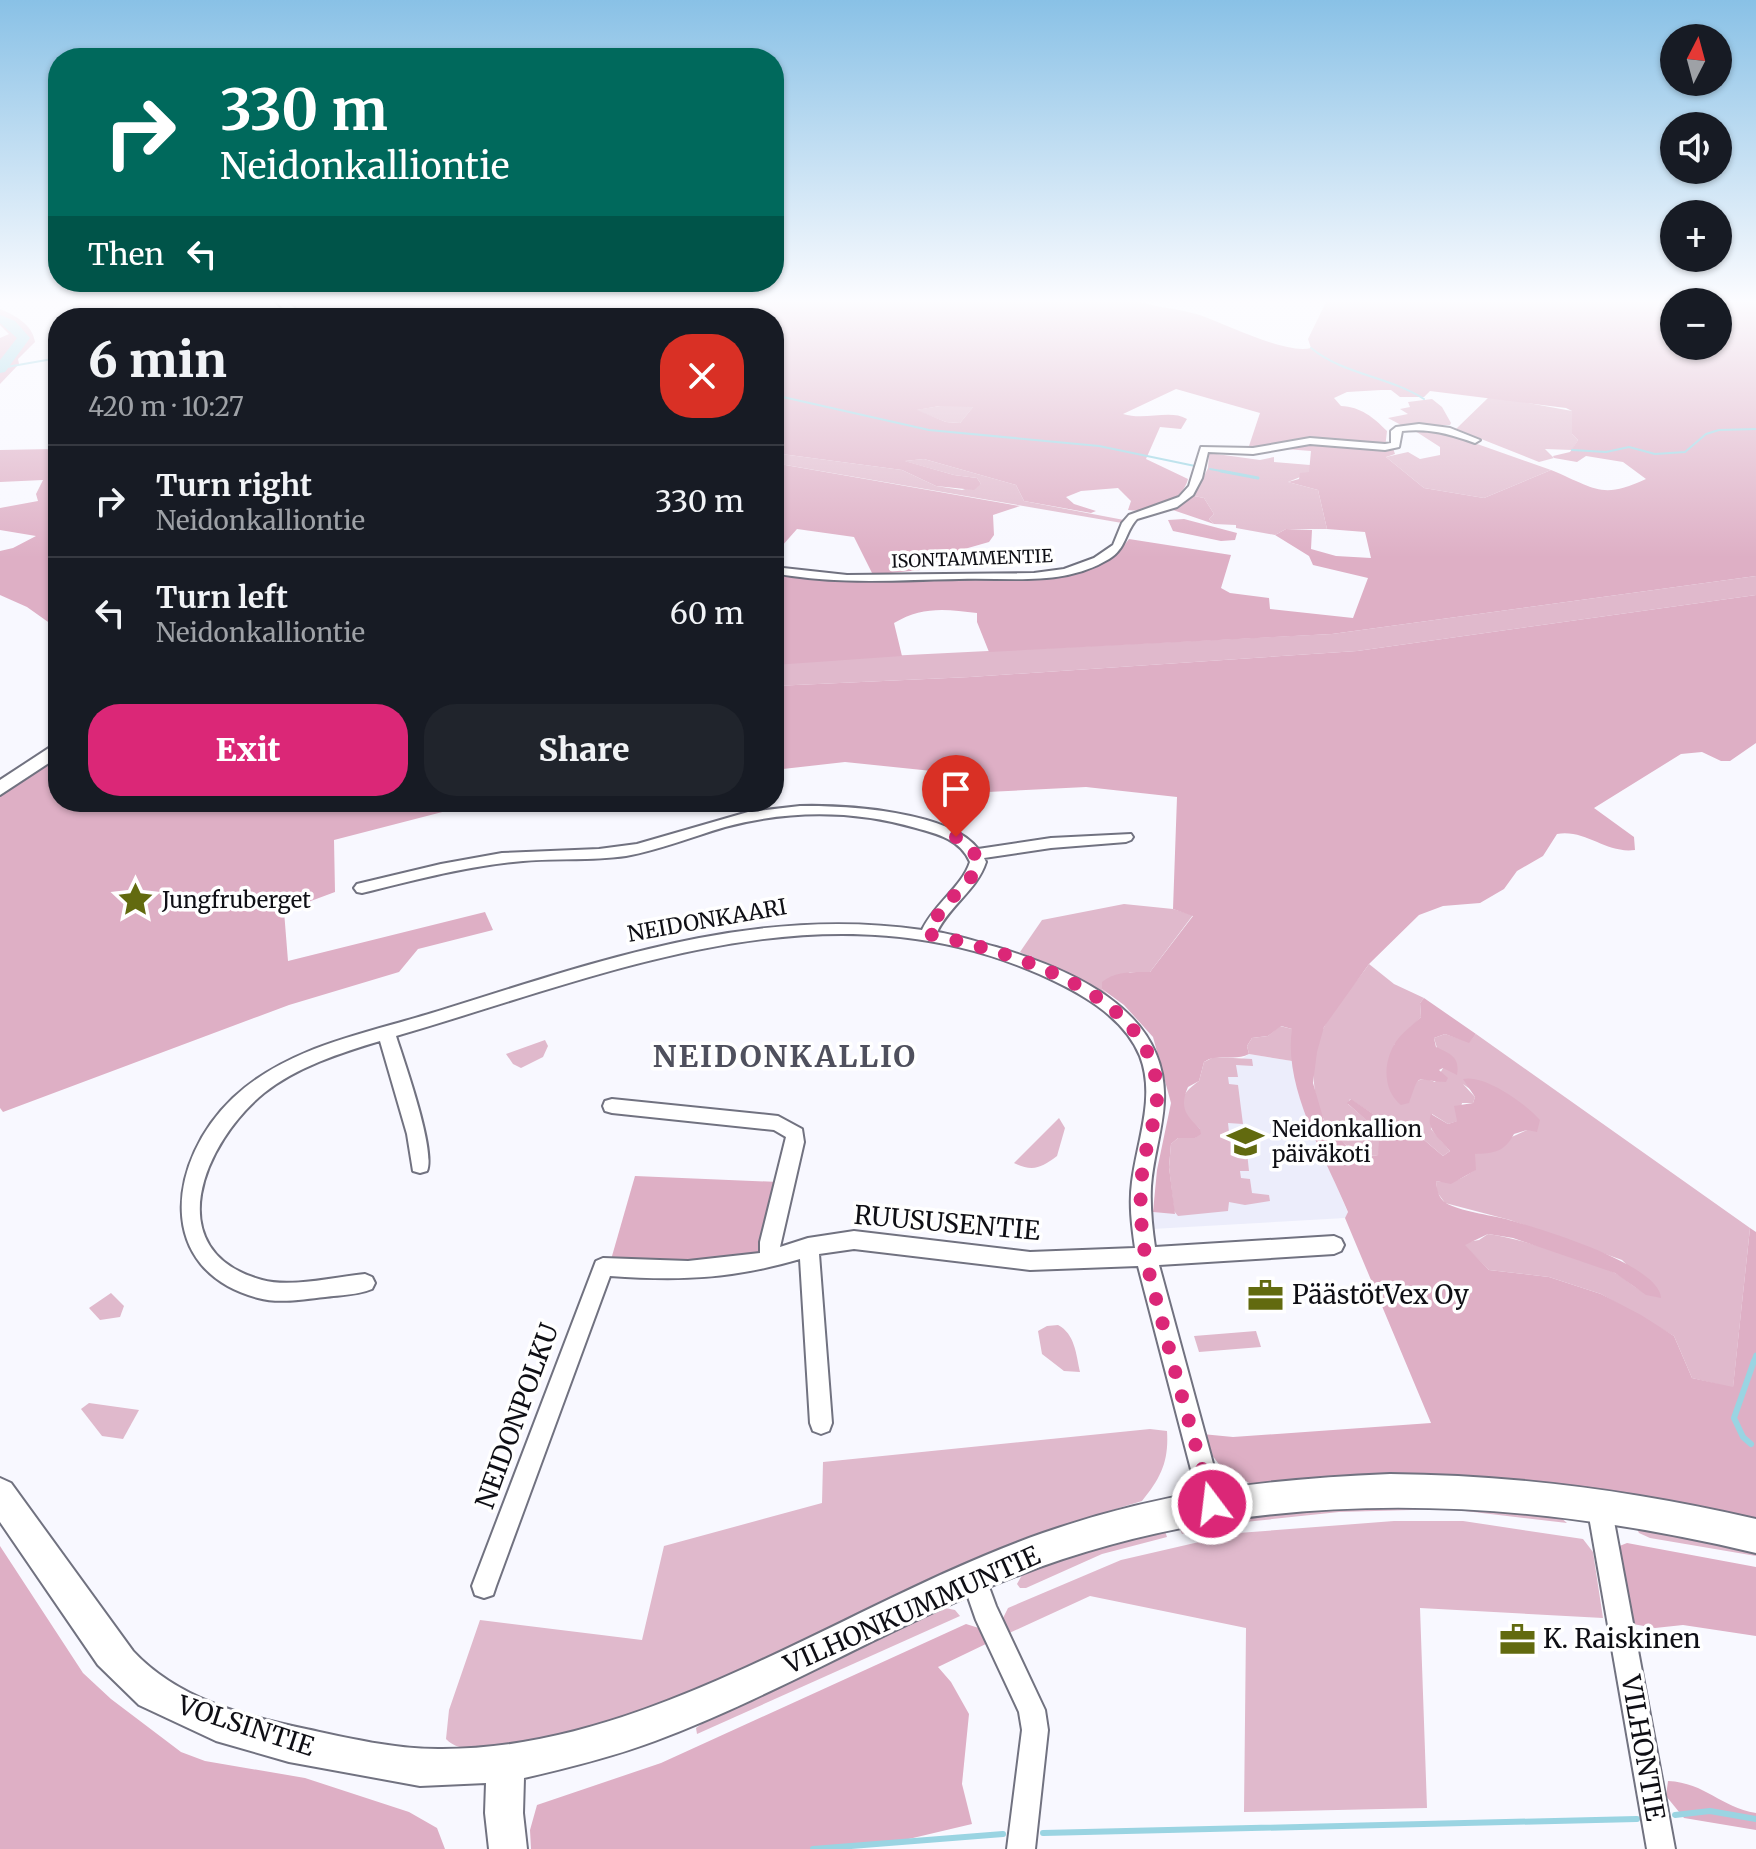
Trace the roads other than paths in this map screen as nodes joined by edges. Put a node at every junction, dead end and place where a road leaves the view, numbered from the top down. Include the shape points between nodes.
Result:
1 (1475, 440) dead end
2 (784, 572) edge
3 (48, 755) edge
4 (0, 789) edge
5 (784, 811) edge
6 (779, 812) edge
7 (1126, 837) dead end
8 (975, 854) junction
9 (362, 888) dead end
10 (928, 934) junction
11 (387, 1034) junction
12 (612, 1106) dead end
13 (420, 1165) dead end
14 (1334, 1245) dead end
15 (808, 1247) junction
16 (1145, 1256) junction
17 (771, 1259) junction
18 (603, 1267) joint
19 (365, 1283) dead end
20 (821, 1423) dead end
21 (0, 1494) edge
22 (1212, 1504) junction
23 (1599, 1505) junction
24 (1756, 1536) edge
25 (973, 1577) junction
26 (484, 1586) dead end
27 (506, 1764) junction
28 (508, 1849) edge
29 (1021, 1849) edge
30 (1661, 1849) edge

1 - 2 street, ISONTAMMENTIE via 1448,428 1424,427 1396,431 1398,442 1392,446 1310,441 1253,451 1204,449 1199,479 1183,498 1132,518 1118,546 1064,574 864,581
3 - 4 street
5 - 8 street via 846,810 902,818 956,837
6 - 9 street via 623,852 487,860
7 - 8 street
8 - 10 street via 974,874 937,915
10 - 11 street, NEIDONKAARI via 839,926 745,933 599,965
10 - 16 street, NEIDONKAARI via 1039,967 1108,1005 1134,1032 1153,1068 1157,1092 1141,1183
11 - 13 street
11 - 19 street, NEIDONKAARI via 313,1058 253,1091 222,1120 202,1152 190,1186 195,1238 218,1269 268,1290
12 - 17 street via 789,1128 795,1142 770,1242
14 - 16 street, RUUSUSENTIE
15 - 16 street, RUUSUSENTIE via 854,1240 1030,1261
15 - 17 street, RUUSUSENTIE
15 - 20 street
16 - 22 street, NEIDONKAARI
17 - 18 street, RUUSUSENTIE via 711,1269
18 - 26 street, NEIDONPOLKU
21 - 27 street, VOLSINTIE via 118,1662 151,1692 191,1712 289,1746 443,1769
22 - 23 street, VILHONKUMMUNTIE via 1321,1492 1414,1490
22 - 25 street, VILHONKUMMUNTIE via 1099,1532
23 - 24 street, VILHONKUMMUNTIE
23 - 30 street, VILHONTIE
25 - 27 street, VILHONKUMMUNTIE via 671,1718 570,1751
25 - 29 street via 1032,1710 1035,1730
27 - 28 street

